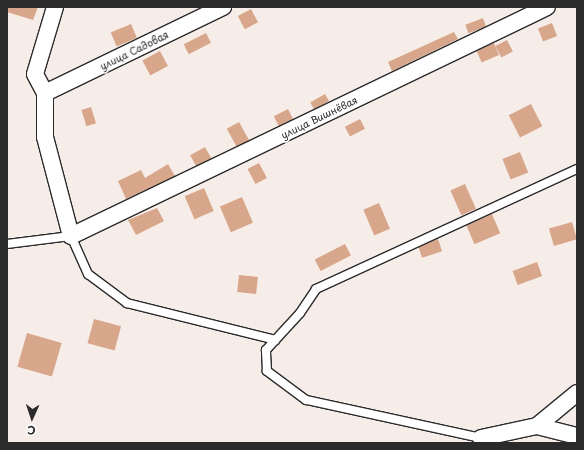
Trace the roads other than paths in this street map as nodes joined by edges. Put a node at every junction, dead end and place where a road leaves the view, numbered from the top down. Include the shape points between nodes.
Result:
1 (55, 7) edge
2 (223, 7) edge
3 (547, 7) edge
4 (45, 93) junction
5 (577, 169) edge
6 (71, 236) junction
7 (7, 244) edge
8 (275, 340) junction
9 (577, 393) edge
10 (537, 426) junction
11 (577, 436) edge
12 (477, 441) edge

1 - 4 street via 34,74
2 - 4 street, улица Садовая
3 - 6 street, улица Вишнёвая
4 - 6 street via 45,137
5 - 8 lane via 316,289
6 - 7 lane
6 - 8 lane via 88,274 127,303
8 - 12 lane via 266,350 267,371 306,400
9 - 10 street
10 - 11 street
10 - 12 street

